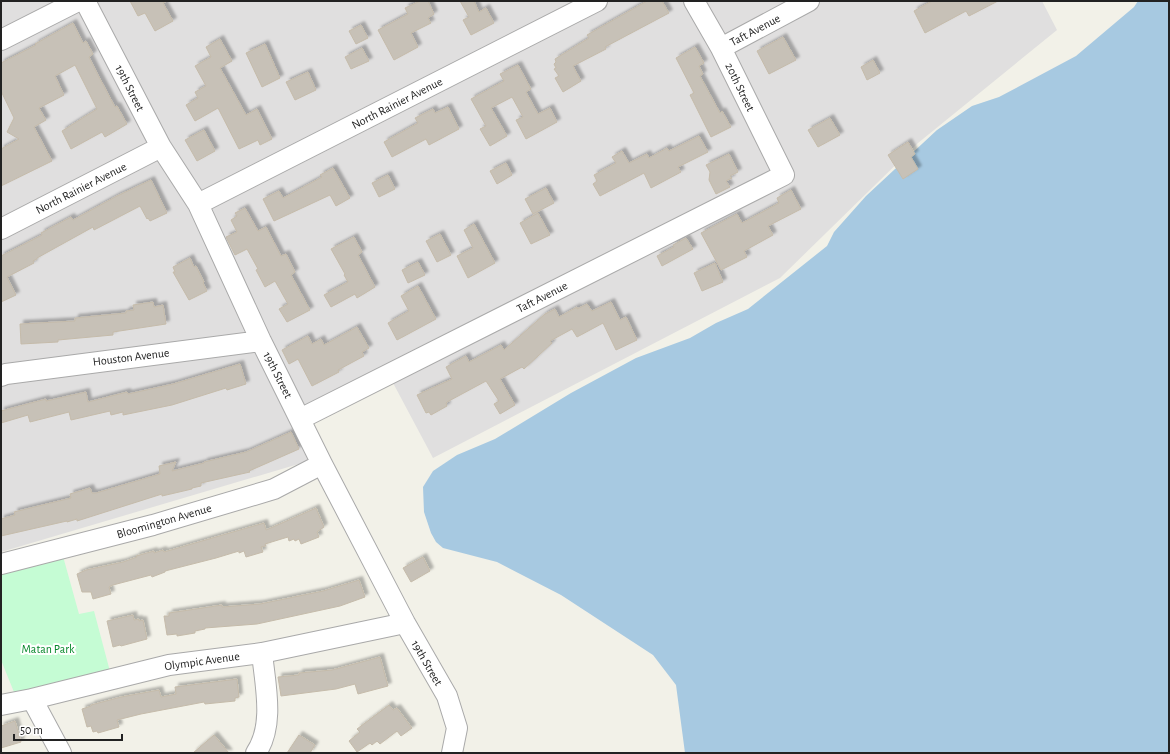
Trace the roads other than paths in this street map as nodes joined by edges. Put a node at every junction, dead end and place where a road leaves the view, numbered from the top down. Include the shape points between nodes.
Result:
1 (78, 1) edge
2 (86, 1) edge
3 (597, 1) edge
4 (694, 1) edge
5 (809, 1) edge
6 (1, 40) edge
7 (721, 48) junction
8 (161, 147) junction
9 (784, 175) joint
10 (198, 204) junction
11 (1, 229) edge
12 (261, 340) junction
13 (3, 369) edge
14 (300, 419) junction
15 (322, 464) junction
16 (1, 564) edge
17 (405, 623) junction
18 (262, 652) junction
19 (32, 699) junction
20 (1, 705) edge
21 (61, 753) edge
22 (256, 753) edge
23 (452, 753) edge

1 - 6 street
2 - 8 street, 19th Street
3 - 10 street, North Rainier Avenue
4 - 7 street, 20th Street
5 - 7 street, Taft Avenue
7 - 9 street, 20th Street
8 - 10 street, 19th Street
8 - 11 street, North Rainier Avenue
9 - 14 street, Taft Avenue
10 - 12 street, 19th Street
12 - 13 street, Houston Avenue
12 - 14 street, 19th Street
14 - 15 street, 19th Street
15 - 16 street, Bloomington Avenue via 274,489 153,525
15 - 17 street, 19th Street
17 - 18 street, Olympic Avenue
17 - 23 street, 19th Street via 446,696 457,728
18 - 19 street, Olympic Avenue via 169,665
18 - 22 street via 266,727
19 - 20 street, Olympic Avenue
19 - 21 street

